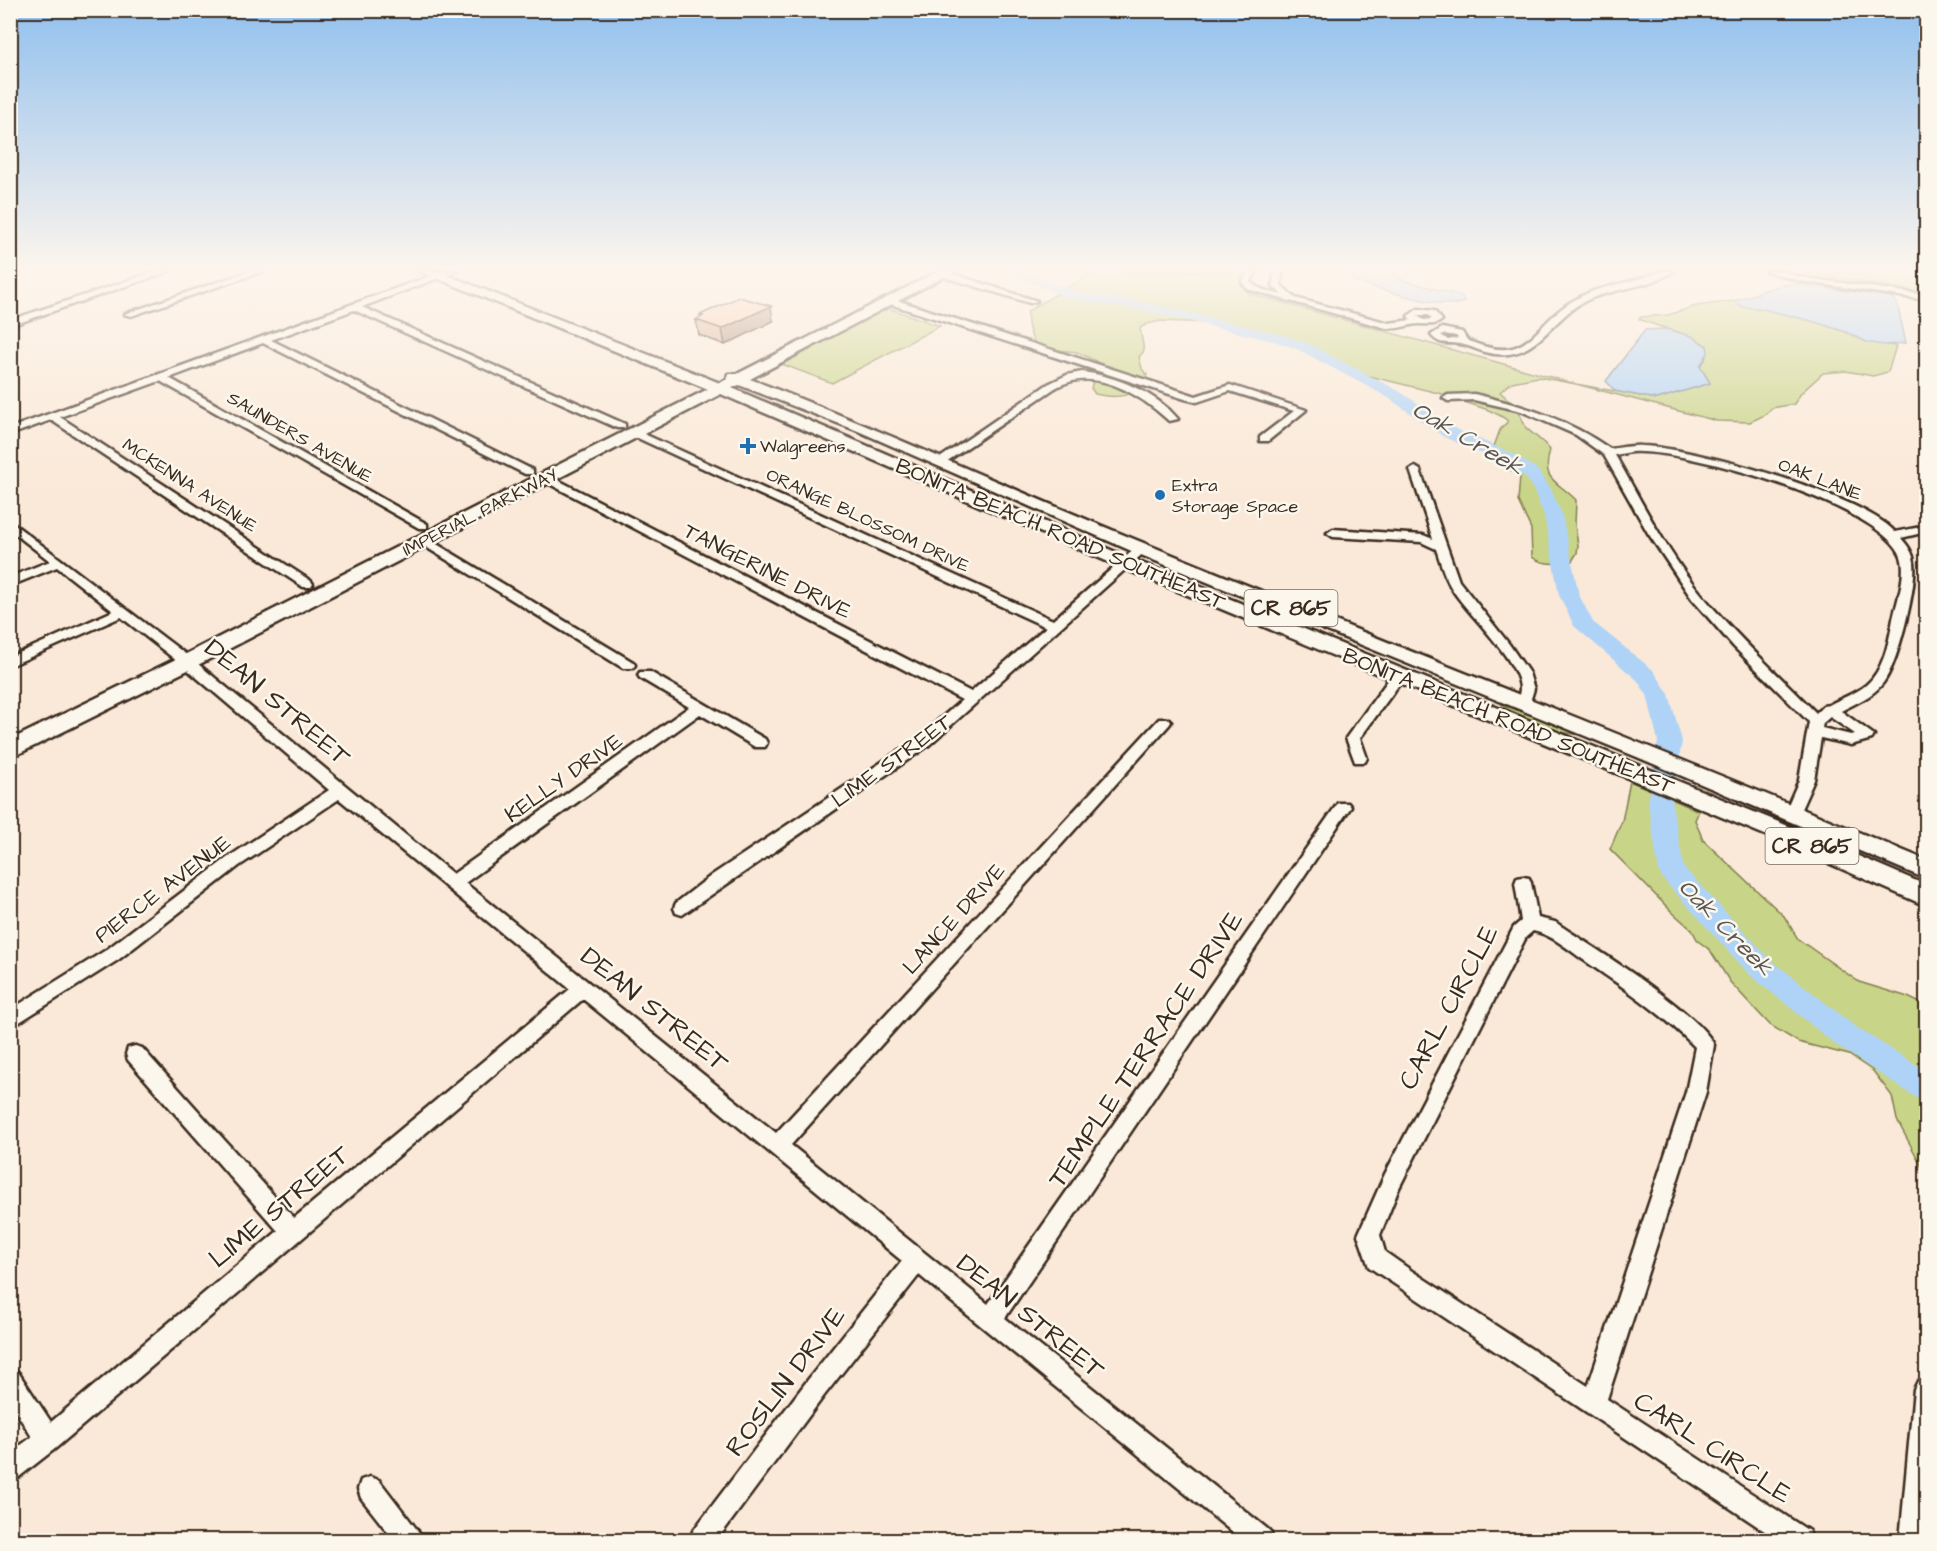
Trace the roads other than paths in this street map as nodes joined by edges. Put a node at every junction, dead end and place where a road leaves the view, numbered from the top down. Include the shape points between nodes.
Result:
1 (255, 343) edge
2 (271, 343) edge
3 (436, 343) edge
4 (620, 343) edge
5 (791, 343) edge
6 (801, 343) edge
7 (1016, 343) edge
8 (1466, 343) edge
9 (1529, 343) edge
10 (161, 377) junction
11 (722, 381) junction
12 (1449, 398) dead end
13 (53, 417) junction
14 (1173, 419) dead end
15 (627, 429) junction
16 (10, 432) edge
17 (830, 434) junction
18 (1264, 439) dead end
19 (1608, 453) junction
20 (939, 462) junction
21 (1415, 470) dead end
22 (537, 475) junction
23 (10, 524) edge
24 (1926, 529) edge
25 (424, 533) junction
26 (1333, 533) dead end
27 (24, 535) junction
28 (1894, 536) junction
29 (10, 540) edge
30 (1441, 547) junction
31 (1142, 549) junction
32 (58, 562) junction
33 (1126, 563) junction
34 (10, 582) edge
35 (307, 584) junction
36 (122, 612) junction
37 (1055, 626) junction
38 (1344, 652) junction
39 (180, 657) junction
40 (10, 662) edge
41 (628, 664) dead end
42 (645, 675) dead end
43 (1399, 675) junction
44 (972, 699) junction
45 (1524, 702) junction
46 (699, 707) junction
47 (1828, 709) junction
48 (1164, 722) dead end
49 (1815, 726) junction
50 (10, 736) edge
51 (760, 743) dead end
52 (10, 750) edge
53 (1360, 758) dead end
54 (1639, 762) junction
55 (1703, 788) junction
56 (340, 791) junction
57 (1344, 807) dead end
58 (1793, 814) junction
59 (1926, 870) edge
60 (453, 883) junction
61 (1523, 883) dead end
62 (1926, 897) edge
63 (682, 908) dead end
64 (1530, 923) junction
65 (584, 988) junction
66 (10, 1020) edge
67 (135, 1054) dead end
68 (777, 1146) junction
69 (293, 1232) junction
70 (917, 1260) junction
71 (990, 1320) junction
72 (10, 1380) edge
73 (1926, 1389) edge
74 (1594, 1404) junction
75 (48, 1440) junction
76 (10, 1468) edge
77 (370, 1490) dead end
78 (409, 1540) edge
79 (702, 1540) edge
80 (1262, 1540) edge
81 (1800, 1540) edge
82 (1912, 1540) edge

1 - 10 street
2 - 22 street, TANGERINE DRIVE
3 - 15 street, ORANGE BLOSSOM DRIVE
4 - 11 main road, BONITA BEACH ROAD SOUTHEAST / CR 865
5 - 11 main road, IMPERIAL PARKWAY
6 - 11 main road, IMPERIAL PARKWAY
7 - 18 street via 1197,399 1230,388 1300,410
8 - 9 street via 1500,351
10 - 13 street
10 - 25 street, SAUNDERS AVENUE
11 - 15 main road, IMPERIAL PARKWAY
11 - 17 main road, BONITA BEACH ROAD SOUTHEAST / CR 865
11 - 20 main road, BONITA BEACH ROAD SOUTHEAST / CR 865 via 862,428
12 - 19 street via 1474,397 1524,409 1580,433
13 - 16 street
13 - 35 street, MCKENNA AVENUE
14 - 20 street via 1127,388 1099,379 1069,378
15 - 22 main road, IMPERIAL PARKWAY
15 - 37 street, ORANGE BLOSSOM DRIVE
17 - 20 main road via 853,438 910,462
17 - 33 main road, BONITA BEACH ROAD SOUTHEAST / CR 865
19 - 28 street, OAK LANE via 1654,450 1760,476 1839,502
19 - 49 street via 1684,581
20 - 31 main road, BONITA BEACH ROAD SOUTHEAST / CR 865
21 - 30 street
22 - 25 main road, IMPERIAL PARKWAY
22 - 44 street, TANGERINE DRIVE
23 - 27 street, DEAN STREET
24 - 28 street
25 - 35 main road, IMPERIAL PARKWAY
25 - 39 main road, IMPERIAL PARKWAY
25 - 41 street, SAUNDERS AVENUE
26 - 30 street via 1423,539
27 - 29 street
27 - 32 street, DEAN STREET
28 - 47 street, OAK LANE via 1909,565 1887,668 1862,694
30 - 45 street via 1461,596 1517,664 1526,684
31 - 33 street, LIME STREET
31 - 45 main road, BONITA BEACH ROAD SOUTHEAST / CR 865
32 - 34 street
32 - 36 street, DEAN STREET
33 - 37 street, LIME STREET
33 - 38 main road, BONITA BEACH ROAD SOUTHEAST / CR 865
35 - 39 main road, IMPERIAL PARKWAY
36 - 39 street, DEAN STREET
36 - 40 street
37 - 44 street, LIME STREET
38 - 43 main road, BONITA BEACH ROAD SOUTHEAST / CR 865
38 - 45 main road via 1386,657 1503,703
39 - 50 main road, IMPERIAL PARKWAY
39 - 52 main road, IMPERIAL PARKWAY
39 - 56 street, DEAN STREET
42 - 46 street
43 - 53 street via 1353,738
43 - 54 main road, BONITA BEACH ROAD SOUTHEAST / CR 865 via 1562,742 1608,749
44 - 63 street, LIME STREET via 923,742
45 - 54 main road, BONITA BEACH ROAD SOUTHEAST / CR 865
46 - 51 street
46 - 60 street, KELLY DRIVE
47 - 49 street, OAK LANE
47 - 49 street via 1867,735 1851,740
48 - 68 street, LANCE DRIVE
49 - 58 street via 1812,765
54 - 55 main road, BONITA BEACH ROAD SOUTHEAST / CR 865
55 - 58 main road, BONITA BEACH ROAD SOUTHEAST / CR 865
55 - 62 main road, BONITA BEACH ROAD SOUTHEAST / CR 865
56 - 60 street, DEAN STREET
56 - 66 street, PIERCE AVENUE via 233,862 112,955
57 - 71 street, TEMPLE TERRACE DRIVE
58 - 59 main road, BONITA BEACH ROAD SOUTHEAST / CR 865
60 - 65 street, DEAN STREET
61 - 64 street
64 - 74 street, CARL CIRCLE via 1548,927 1603,964 1682,1021 1705,1045 1695,1092
64 - 74 street, CARL CIRCLE via 1520,932 1392,1181 1369,1235 1377,1259
65 - 68 street, DEAN STREET
65 - 69 street, LIME STREET
67 - 69 street
68 - 70 street, DEAN STREET
69 - 75 street, LIME STREET
70 - 71 street, DEAN STREET
70 - 79 street, ROSLIN DRIVE
71 - 80 street, DEAN STREET
72 - 75 street
73 - 82 street
74 - 81 street, CARL CIRCLE
75 - 76 street, LIME STREET
77 - 78 street

